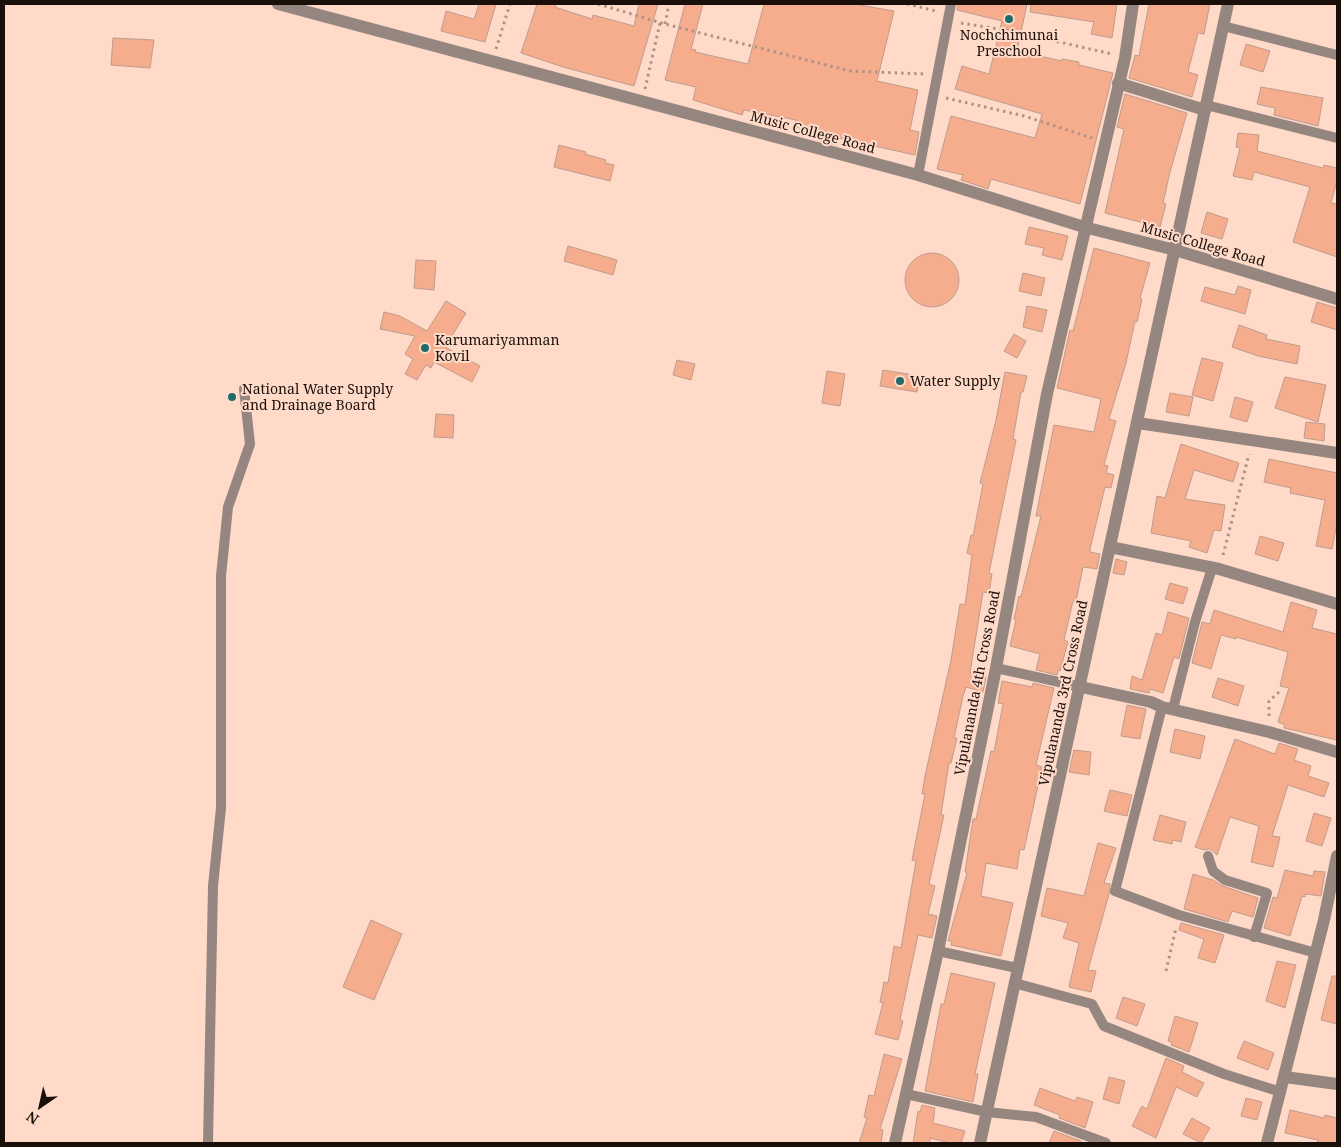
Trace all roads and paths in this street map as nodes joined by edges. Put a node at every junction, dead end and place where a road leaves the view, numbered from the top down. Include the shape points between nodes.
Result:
1 (278, 4) edge
2 (510, 4) edge
3 (598, 4) edge
4 (669, 4) edge
5 (907, 4) edge
6 (951, 4) edge
7 (1133, 4) edge
8 (1228, 4) edge
9 (314, 8) edge
10 (948, 18) junction
11 (663, 23) junction
12 (1223, 26) junction
13 (1337, 55) edge
14 (1125, 58) junction
15 (492, 61) junction
16 (937, 74) junction
17 (1118, 83) junction
18 (933, 95) junction
19 (642, 102) junction
20 (1205, 107) junction
21 (1337, 138) edge
22 (1104, 142) junction
23 (918, 176) junction
24 (1084, 227) junction
25 (1175, 250) junction
26 (1337, 299) edge
27 (244, 389) dead end
28 (1138, 423) junction
29 (1253, 439) junction
30 (1337, 453) edge
31 (1110, 547) junction
32 (1216, 568) junction
33 (1337, 604) edge
34 (996, 668) junction
35 (1081, 687) junction
36 (1279, 692) dead end
37 (1168, 708) junction
38 (1269, 732) junction
39 (1337, 752) edge
40 (1208, 856) dead end
41 (1337, 856) edge
42 (1180, 915) junction
43 (1324, 920) junction
44 (1337, 922) edge
45 (1254, 936) junction
46 (938, 951) junction
47 (1316, 953) junction
48 (1017, 968) junction
49 (1166, 971) dead end
50 (1014, 983) junction
51 (1285, 1077) junction
52 (1337, 1084) edge
53 (1281, 1092) junction
54 (906, 1094) junction
55 (987, 1112) junction
56 (208, 1143) edge
57 (895, 1143) edge
58 (980, 1143) edge
59 (1106, 1143) edge
60 (1267, 1143) edge

1 - 9 street, Music College Road
2 - 15 path
3 - 11 path
4 - 11 path
5 - 10 path
6 - 10 lane
7 - 14 street, Vipulananda 4th Cross Road
8 - 12 street, Vipulananda 3rd Cross Road
9 - 15 street, Music College Road
10 - 14 path
10 - 16 lane
11 - 16 path via 850,71
11 - 19 path
12 - 13 lane
12 - 20 street, Vipulananda 3rd Cross Road
14 - 17 street, Vipulananda 4th Cross Road
15 - 19 street, Music College Road
16 - 18 lane
17 - 20 street
17 - 22 street, Vipulananda 4th Cross Road
18 - 22 path via 1024,116
18 - 23 lane
19 - 23 street, Music College Road
20 - 21 lane
20 - 25 street, Vipulananda 3rd Cross Road
22 - 24 street, Vipulananda 4th Cross Road
23 - 24 street, Music College Road
24 - 25 street, Music College Road
24 - 34 street, Vipulananda 4th Cross Road via 1047,394
25 - 26 street, Music College Road
25 - 28 street, Vipulananda 3rd Cross Road
27 - 56 lane via 250,444 228,507 221,576 221,808 213,886
28 - 29 street
28 - 31 street, Vipulananda 3rd Cross Road
29 - 30 street
29 - 32 path
31 - 32 street
31 - 35 street, Vipulananda 3rd Cross Road
32 - 33 street
32 - 37 lane
34 - 35 lane
34 - 46 street, Vipulananda 4th Cross Road
35 - 37 street
35 - 48 street, Vipulananda 3rd Cross Road
36 - 38 path via 1269,701
37 - 38 street
37 - 42 lane via 1115,891
38 - 39 street
40 - 45 lane via 1213,871 1225,880 1267,893
41 - 43 street
42 - 45 lane
42 - 49 path
43 - 44 street
43 - 47 street
45 - 47 lane
46 - 48 lane
46 - 54 street, Vipulananda 4th Cross Road
47 - 51 street
48 - 50 street, Vipulananda 3rd Cross Road
50 - 53 lane via 1092,1004 1104,1026 1224,1074
50 - 55 street, Vipulananda 3rd Cross Road
51 - 52 street
51 - 53 street
53 - 60 street
54 - 55 lane
54 - 57 street, Vipulananda 4th Cross Road
55 - 58 street, Vipulananda 3rd Cross Road
55 - 59 lane via 1036,1117

